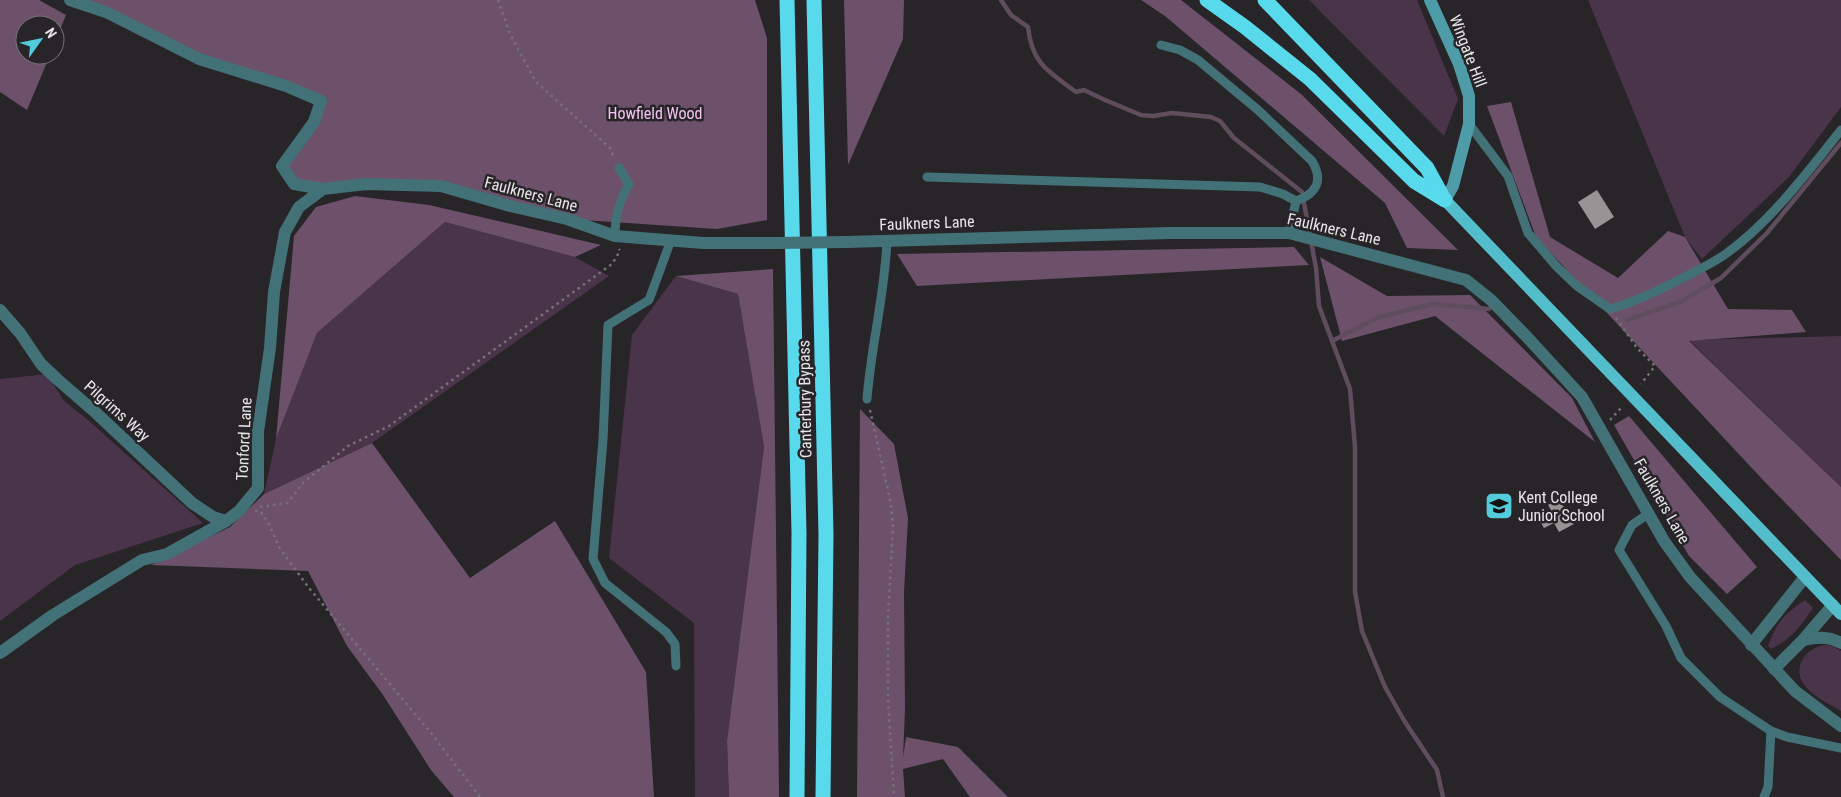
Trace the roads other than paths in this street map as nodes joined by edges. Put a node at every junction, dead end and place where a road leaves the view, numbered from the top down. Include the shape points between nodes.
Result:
1 (70, 0) edge
2 (787, 0) edge
3 (814, 0) edge
4 (1207, 0) edge
5 (1265, 0) edge
6 (1430, 0) edge
7 (1161, 45) dead end
8 (1469, 124) junction
9 (1841, 130) edge
10 (619, 168) road end
11 (927, 177) dead end
12 (323, 189) junction
13 (1300, 200) junction
14 (1445, 200) junction
15 (1294, 234) junction
16 (615, 236) junction
17 (671, 240) junction
18 (887, 240) junction
19 (0, 310) edge
20 (867, 399) road end
21 (1648, 514) junction
22 (226, 521) junction
23 (1805, 577) junction
24 (1837, 609) edge
25 (1803, 640) junction
26 (1841, 643) edge
27 (1751, 645) junction
28 (0, 654) edge
29 (676, 666) dead end
30 (1774, 670) junction
31 (1841, 726) edge
32 (1771, 731) junction
33 (1841, 748) edge
34 (797, 797) edge
35 (823, 797) edge
36 (1764, 797) edge

1 - 12 street, Faulkners Lane via 106,12 199,59 286,86 321,101 314,122 282,166 294,184
2 - 34 highway, Canterbury Bypass via 799,533
3 - 35 highway, Canterbury Bypass via 826,535
4 - 14 highway via 1310,79 1414,181
5 - 14 highway via 1427,168
6 - 8 street, Wingate Hill via 1469,96
7 - 13 lane via 1180,50 1198,60 1258,110 1312,162 1318,171 1318,180 1311,193
8 - 9 lane via 1508,176 1528,233 1577,286 1610,309 1664,287 1726,254 1775,209
8 - 14 street, Wingate Hill via 1453,186
10 - 16 lane via 629,184 620,198
11 - 13 lane via 1260,187
12 - 16 street, Faulkners Lane via 366,184 441,186 566,219
12 - 22 street, Tonford Lane via 299,207 284,232 258,432 258,488
13 - 15 lane
14 - 23 main road
15 - 18 street, Faulkners Lane via 1170,233
15 - 21 street, Faulkners Lane via 1466,280 1491,300 1582,397
16 - 17 street, Faulkners Lane
17 - 18 street, Faulkners Lane, bridge via 703,244
17 - 29 lane via 648,300 608,325 593,559 605,583 666,632 675,644
18 - 20 lane
19 - 22 street, Pilgrims Way via 41,364 57,379 192,503 213,517
21 - 27 street, Faulkners Lane via 1690,577
21 - 32 lane via 1632,525 1619,550 1666,626 1681,658 1720,697
22 - 28 street, Tonford Lane via 167,554 142,560 53,615
23 - 24 main road
23 - 27 street
24 - 25 street
25 - 26 street via 1831,638
25 - 30 street
27 - 30 street, Faulkners Lane
30 - 31 street, Faulkners Lane via 1794,691
32 - 33 lane
32 - 36 lane via 1768,787

